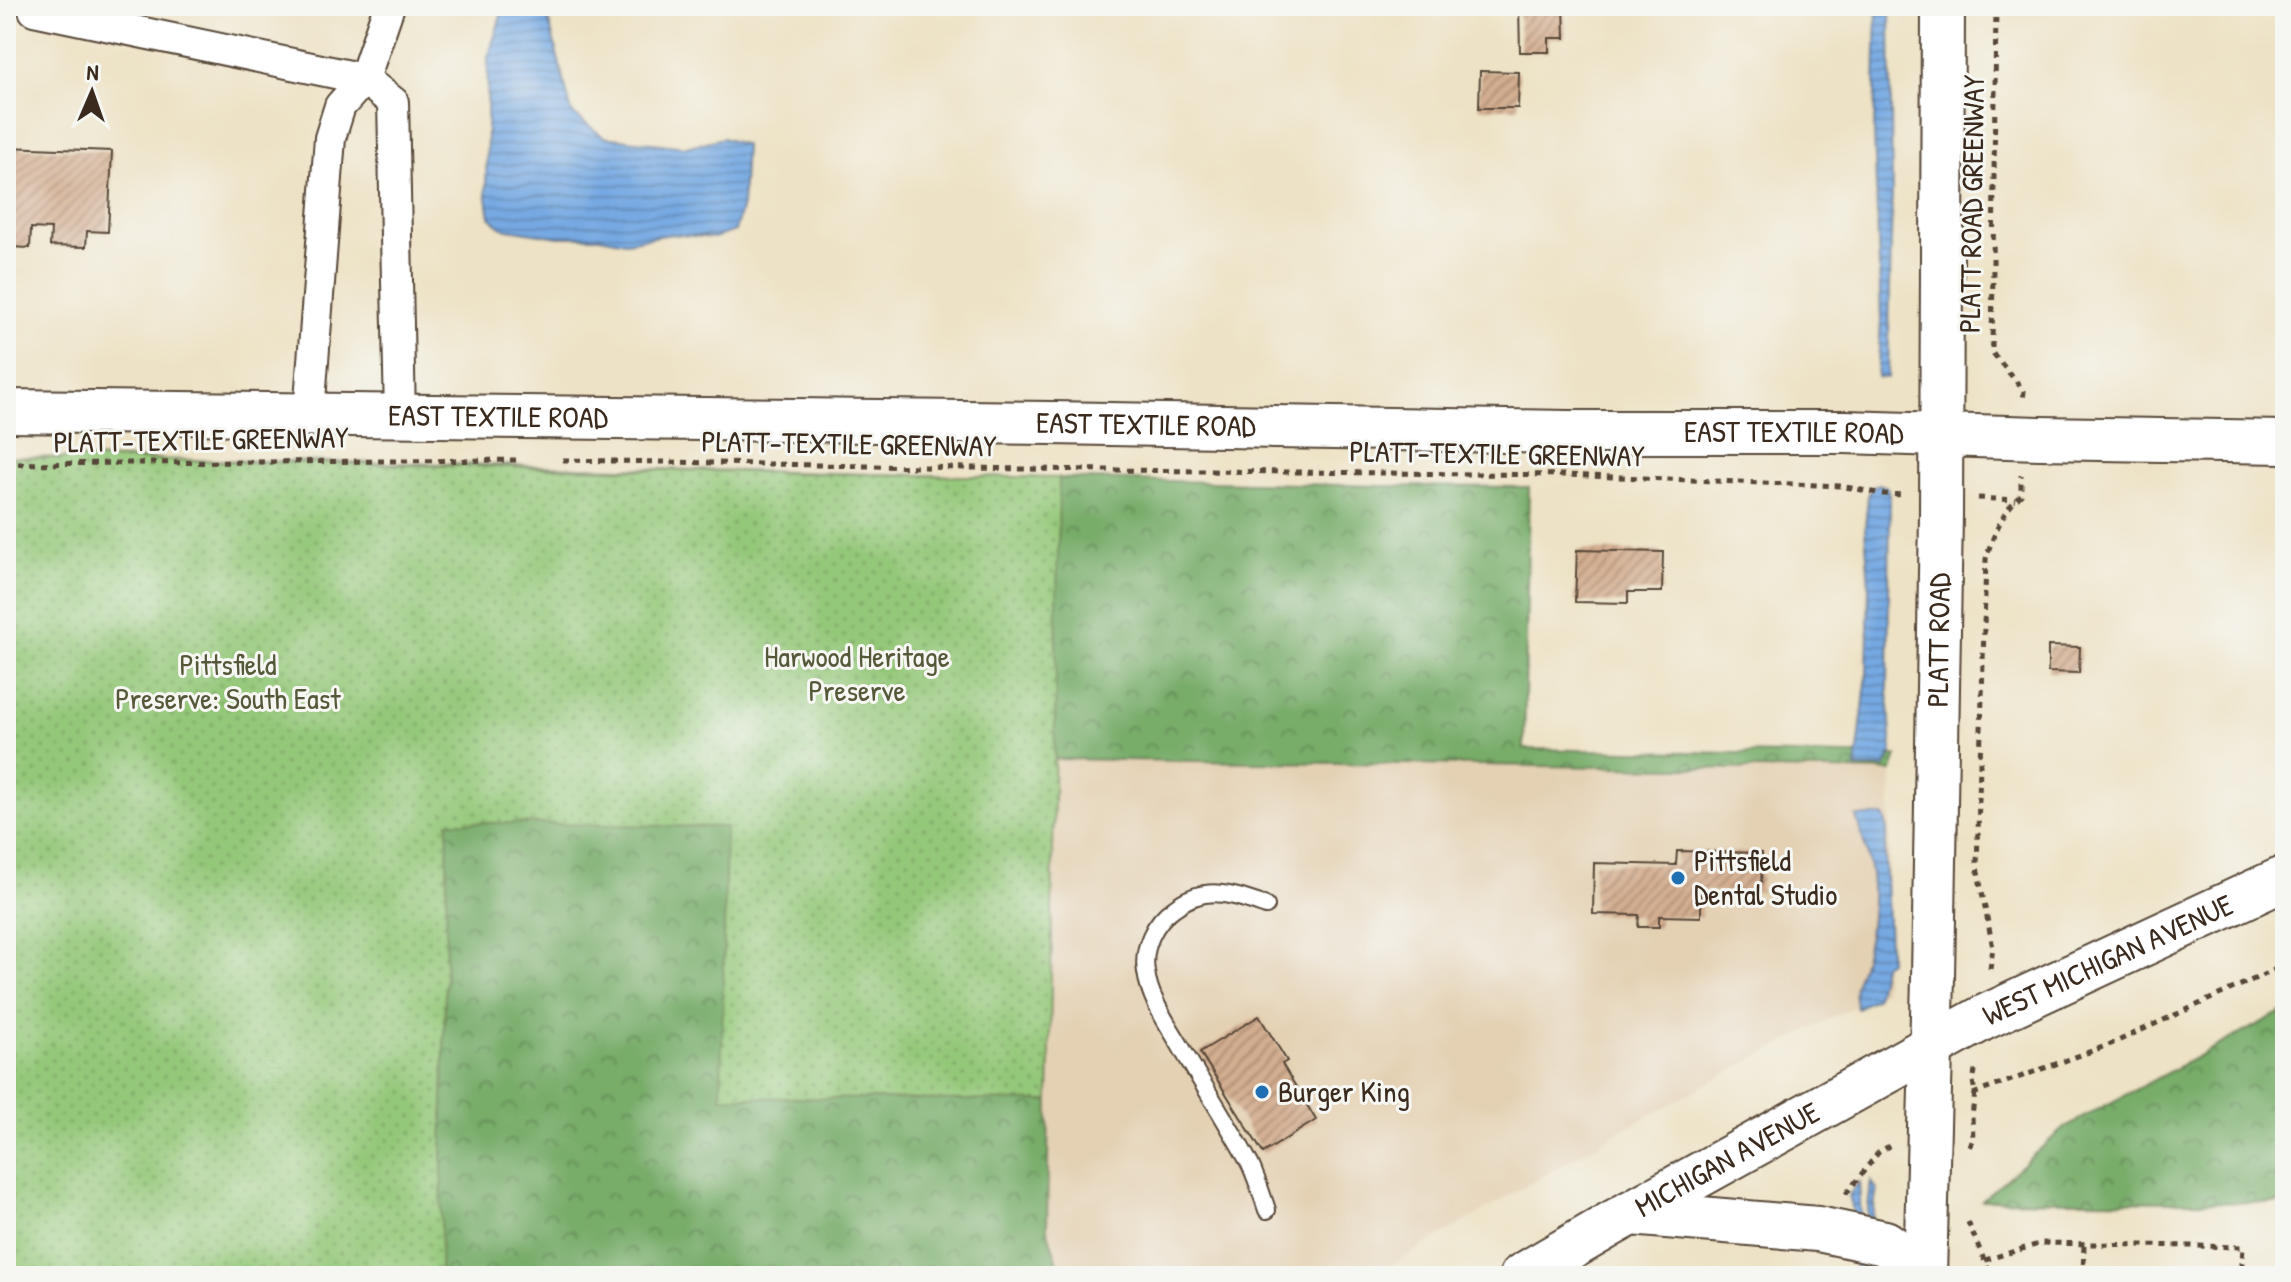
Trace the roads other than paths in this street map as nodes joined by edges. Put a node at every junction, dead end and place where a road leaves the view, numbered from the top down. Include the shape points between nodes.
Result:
1 (389, 6) edge
2 (1943, 6) edge
3 (34, 10) dead end
4 (364, 79) junction
5 (6, 411) edge
6 (309, 414) junction
7 (400, 415) junction
8 (1942, 435) junction
9 (2285, 442) edge
10 (2285, 878) edge
11 (1266, 906) dead end
12 (1932, 1045) junction
13 (1267, 1210) dead end
14 (1631, 1213) junction
15 (1925, 1274) edge
16 (1522, 1276) edge

1 - 4 street
2 - 8 main road, PLATT ROAD
3 - 4 street
4 - 6 street via 340,106 330,138
4 - 7 street via 393,102
5 - 6 main road, EAST TEXTILE ROAD
6 - 7 main road, EAST TEXTILE ROAD
7 - 8 main road, EAST TEXTILE ROAD
8 - 9 main road, EAST TEXTILE ROAD
8 - 12 main road, PLATT ROAD
10 - 12 highway, WEST MICHIGAN AVENUE
11 - 13 lane via 1217,892 1184,900 1154,930 1145,970 1156,1004 1251,1167
12 - 14 highway, MICHIGAN AVENUE
12 - 15 main road, PLATT ROAD
14 - 15 highway via 1818,1229 1885,1243
14 - 16 highway, MICHIGAN AVENUE

